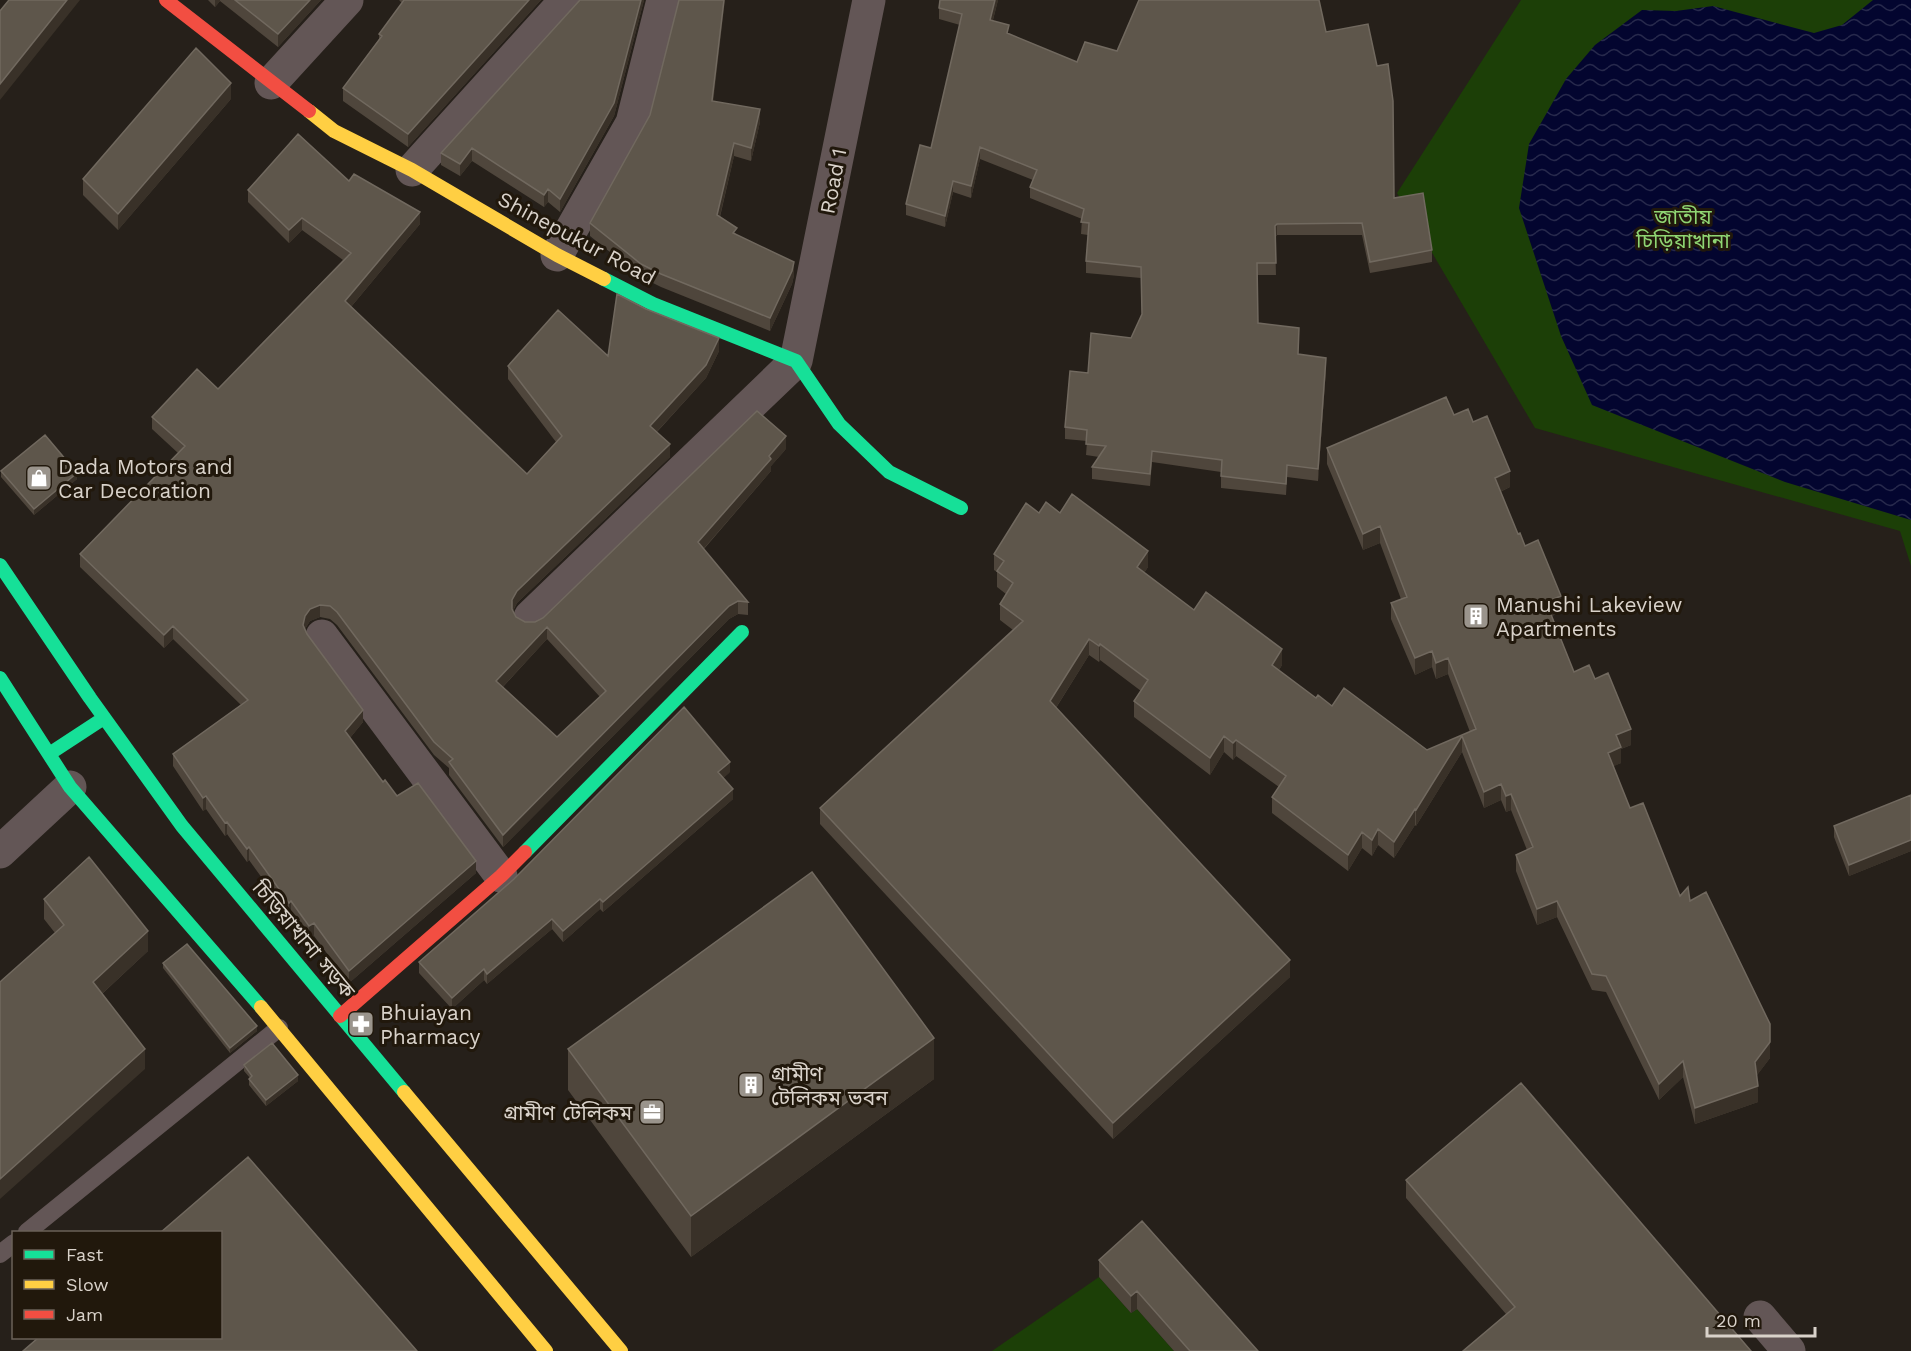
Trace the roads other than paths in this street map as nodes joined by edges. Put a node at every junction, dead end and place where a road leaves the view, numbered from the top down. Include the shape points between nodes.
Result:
1 (166, 0) edge
2 (347, 0) edge
3 (566, 0) edge
4 (663, 0) edge
5 (869, 0) edge
6 (271, 83) junction
7 (412, 170) junction
8 (557, 255) junction
9 (796, 362) junction
10 (961, 507) dead end
11 (0, 564) edge
12 (530, 617) dead end
13 (742, 632) dead end
14 (322, 636) dead end
15 (0, 678) edge
16 (104, 718) junction
17 (49, 754) junction
18 (70, 787) junction
19 (0, 852) edge
20 (501, 876) junction
21 (340, 1016) junction
22 (279, 1028) junction
23 (29, 1231) edge
24 (12, 1245) edge
25 (0, 1254) edge
26 (1760, 1317) dead end
27 (546, 1351) edge
28 (621, 1351) edge
29 (1790, 1351) edge

1 - 6 main road, Shinepukur Road
2 - 6 street
3 - 7 street
4 - 8 street via 632,123
5 - 9 street, Road 1
6 - 7 main road, Shinepukur Road via 334,131
7 - 8 main road, Shinepukur Road
8 - 9 main road, Shinepukur Road via 653,304
9 - 10 main road via 839,424 888,472
9 - 12 street
11 - 16 main road, চিড়িয়াখানা সড়ক
13 - 20 main road
14 - 20 street
15 - 17 main road
16 - 17 main road
16 - 21 main road, চিড়িয়াখানা সড়ক via 182,826
17 - 18 main road
18 - 19 street
18 - 22 main road
20 - 21 main road
21 - 28 main road, চিড়িয়াখানা সড়ক
22 - 23 lane
22 - 27 main road
24 - 25 lane
26 - 29 street

